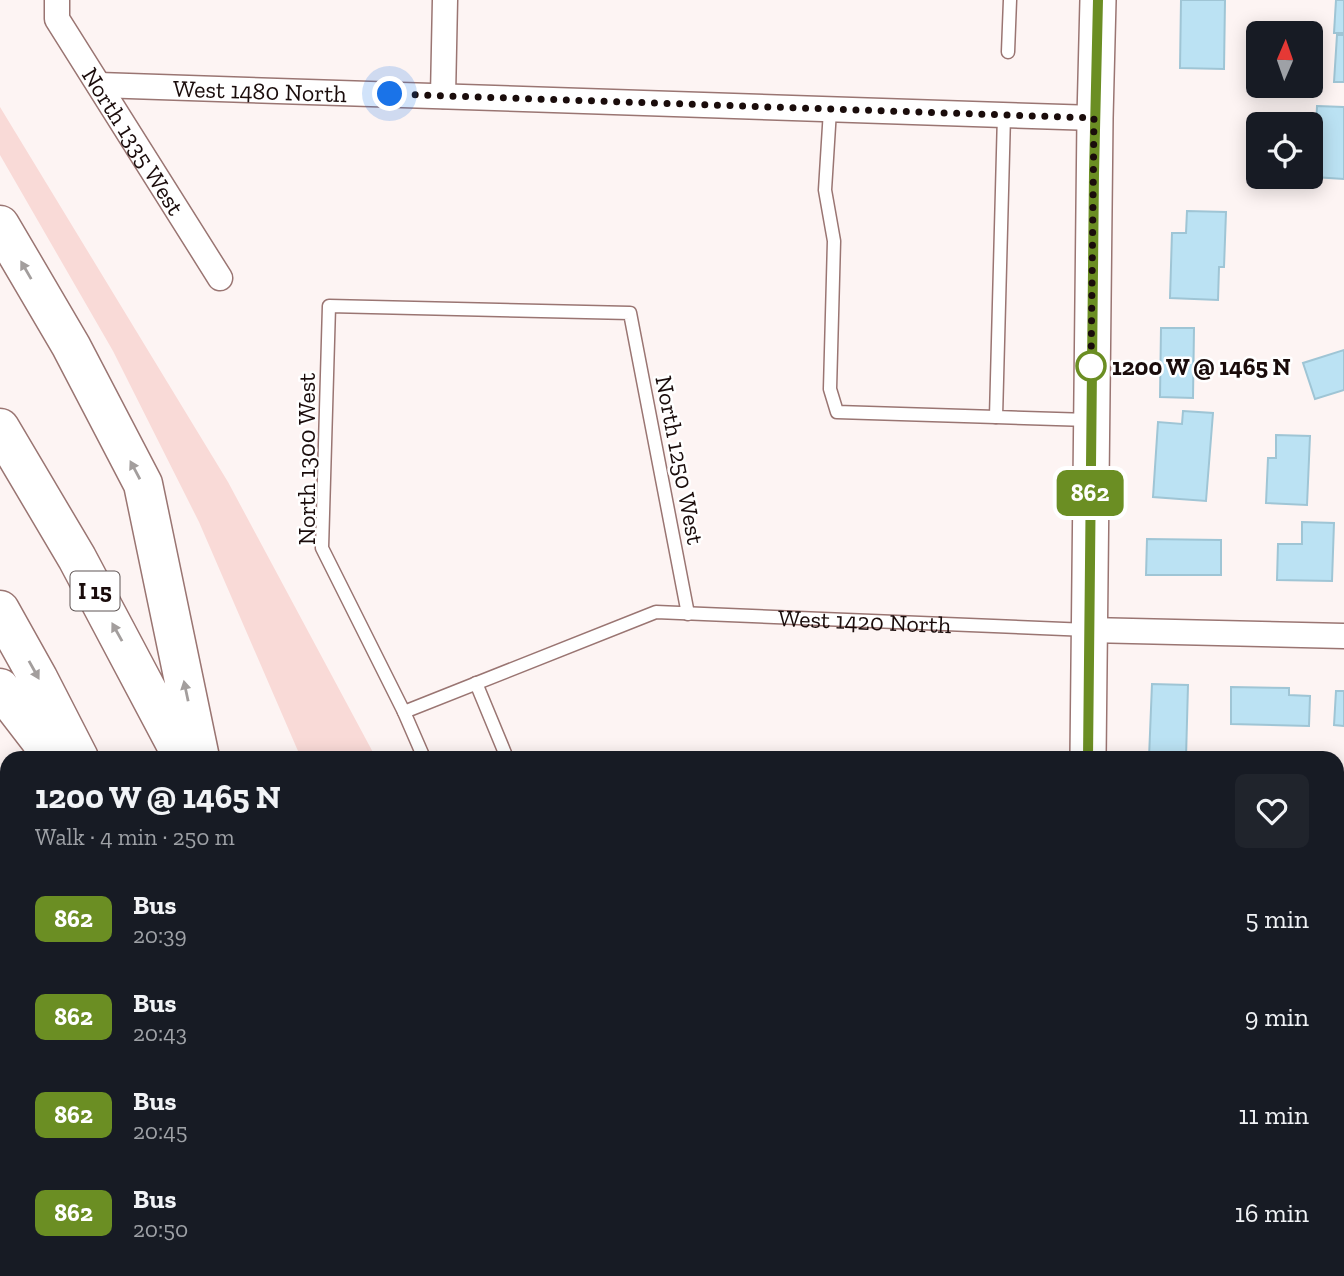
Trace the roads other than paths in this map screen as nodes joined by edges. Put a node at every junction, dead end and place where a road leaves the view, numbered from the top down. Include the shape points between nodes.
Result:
1 (57, 0) edge
2 (445, 0) edge
3 (1010, 0) edge
4 (1098, 0) edge
5 (1009, 52) dead end
6 (99, 85) junction
7 (443, 96) junction
8 (830, 110) junction
9 (1004, 115) junction
10 (1094, 118) junction
11 (0, 225) edge
12 (220, 278) dead end
13 (329, 306) joint
14 (996, 417) junction
15 (1091, 420) junction
16 (0, 428) edge
17 (0, 610) edge
18 (688, 614) junction
19 (1089, 630) junction
20 (1344, 636) edge
21 (476, 683) junction
22 (0, 688) edge
23 (404, 712) junction
24 (49, 751) edge
25 (75, 751) edge
26 (179, 751) edge
27 (199, 751) edge
28 (421, 751) edge
29 (504, 751) edge
30 (1088, 751) edge

1 - 6 street, North 1335 West via 57,19
2 - 7 street
3 - 5 lane
4 - 10 street
6 - 7 street, West 1480 North
6 - 12 street, North 1335 West
7 - 8 street, West 1480 North
8 - 9 street, West 1480 North
8 - 14 lane via 825,190 834,241 830,389 837,412
9 - 10 street, West 1480 North
9 - 14 lane
10 - 15 street
27 -> 11 highway via 143,484 71,346
13 - 18 lane, North 1250 West via 630,313
13 - 23 lane, North 1300 West via 322,548
14 - 15 lane
15 - 19 street
26 -> 16 highway, I 15 via 77,558
17 -> 25 highway
18 - 19 lane, West 1420 North
18 - 21 lane, West 1420 North via 656,612
19 - 20 street, West 1420 North
19 - 30 street
21 - 23 lane, West 1420 North
21 - 29 lane
22 - 24 highway
23 - 28 lane, North 1300 West

